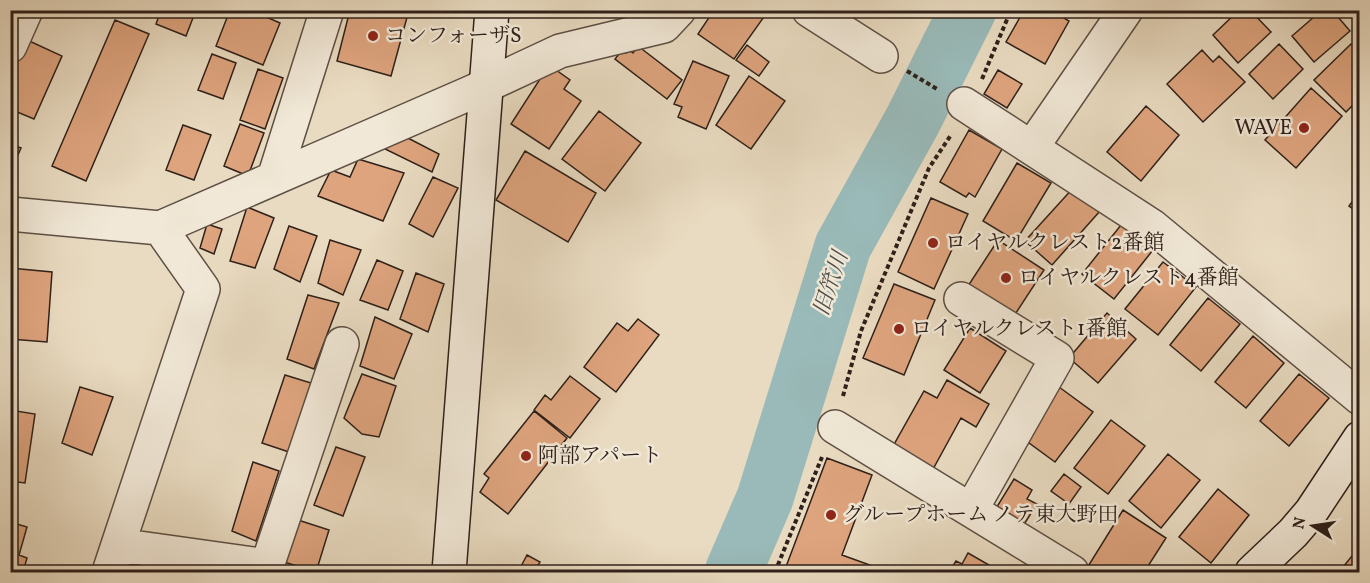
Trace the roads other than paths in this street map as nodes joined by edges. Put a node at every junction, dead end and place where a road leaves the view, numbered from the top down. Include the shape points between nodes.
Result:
1 (26, 10) edge
2 (327, 10) edge
3 (492, 10) edge
4 (679, 10) edge
5 (809, 10) edge
6 (1126, 10) edge
7 (10, 46) edge
8 (881, 56) road end
9 (487, 86) junction
10 (967, 106) road end
11 (1032, 147) junction
12 (274, 178) junction
13 (10, 214) edge
14 (160, 228) junction
15 (961, 299) dead end
16 (342, 344) dead end
17 (1359, 398) edge
18 (835, 427) road end
19 (1359, 438) edge
20 (971, 510) junction
21 (113, 559) edge
22 (449, 573) edge
23 (1072, 573) edge
24 (1252, 573) edge

1 - 7 street
2 - 12 street
3 - 9 street
4 - 9 street via 664,26 560,51
5 - 8 street
6 - 11 street
9 - 12 street
9 - 22 street
10 - 11 street
11 - 17 street via 1152,226
12 - 14 street
13 - 14 street
14 - 21 street via 203,290
15 - 20 street via 1057,358
16 - 21 street via 267,566
18 - 20 street
19 - 24 street via 1311,512
20 - 23 street

